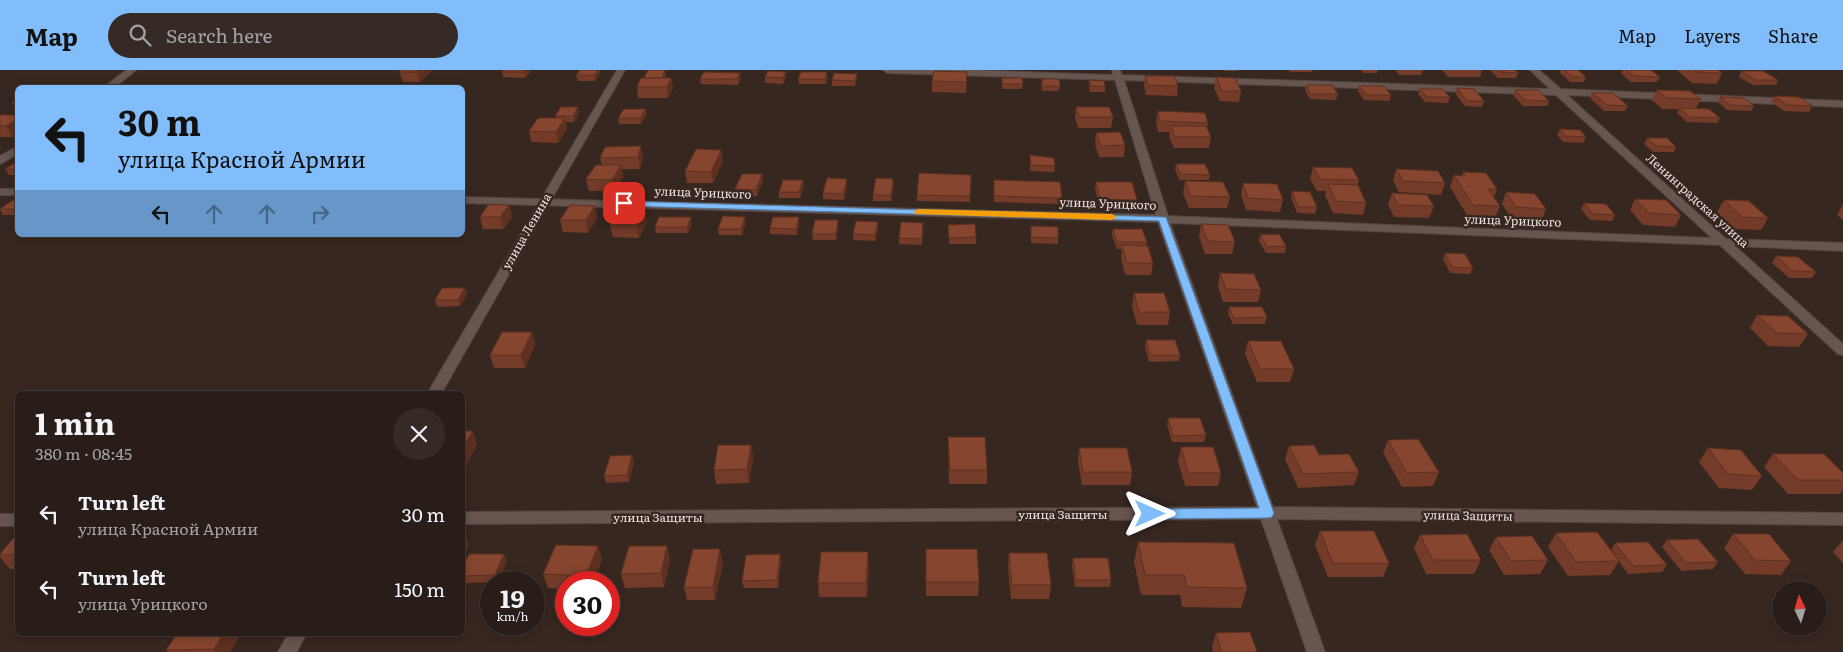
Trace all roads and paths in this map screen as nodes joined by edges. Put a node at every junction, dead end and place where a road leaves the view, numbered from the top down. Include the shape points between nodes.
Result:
1 (132, 70) edge
2 (621, 70) edge
3 (887, 70) edge
4 (1534, 70) edge
5 (1118, 74) edge
6 (111, 85) edge
7 (1557, 92) junction
8 (1843, 104) edge
9 (15, 151) edge
10 (0, 161) edge
11 (0, 192) edge
12 (15, 192) edge
13 (465, 200) edge
14 (544, 201) junction
15 (1163, 219) junction
16 (1725, 242) junction
17 (1843, 246) edge
18 (1843, 350) edge
19 (436, 391) edge
20 (1268, 513) junction
21 (465, 518) edge
22 (1843, 519) edge
23 (0, 520) edge
24 (15, 520) edge
25 (296, 636) edge
26 (287, 652) edge
27 (1316, 652) edge

1 - 6 street
2 - 14 street, улица Ленина
3 - 5 street
4 - 7 street, Ленинградская улица
5 - 7 street
5 - 15 street
7 - 8 street
7 - 16 street, Ленинградская улица
9 - 10 street
11 - 12 street
13 - 14 street, улица Урицкого
14 - 15 street, улица Урицкого
14 - 19 street, улица Ленина
15 - 16 street, улица Урицкого
15 - 20 street
16 - 17 street, улица Урицкого
16 - 18 street, Ленинградская улица
20 - 21 street, улица Защиты
20 - 22 street, улица Защиты
20 - 27 street
23 - 24 street
25 - 26 street

